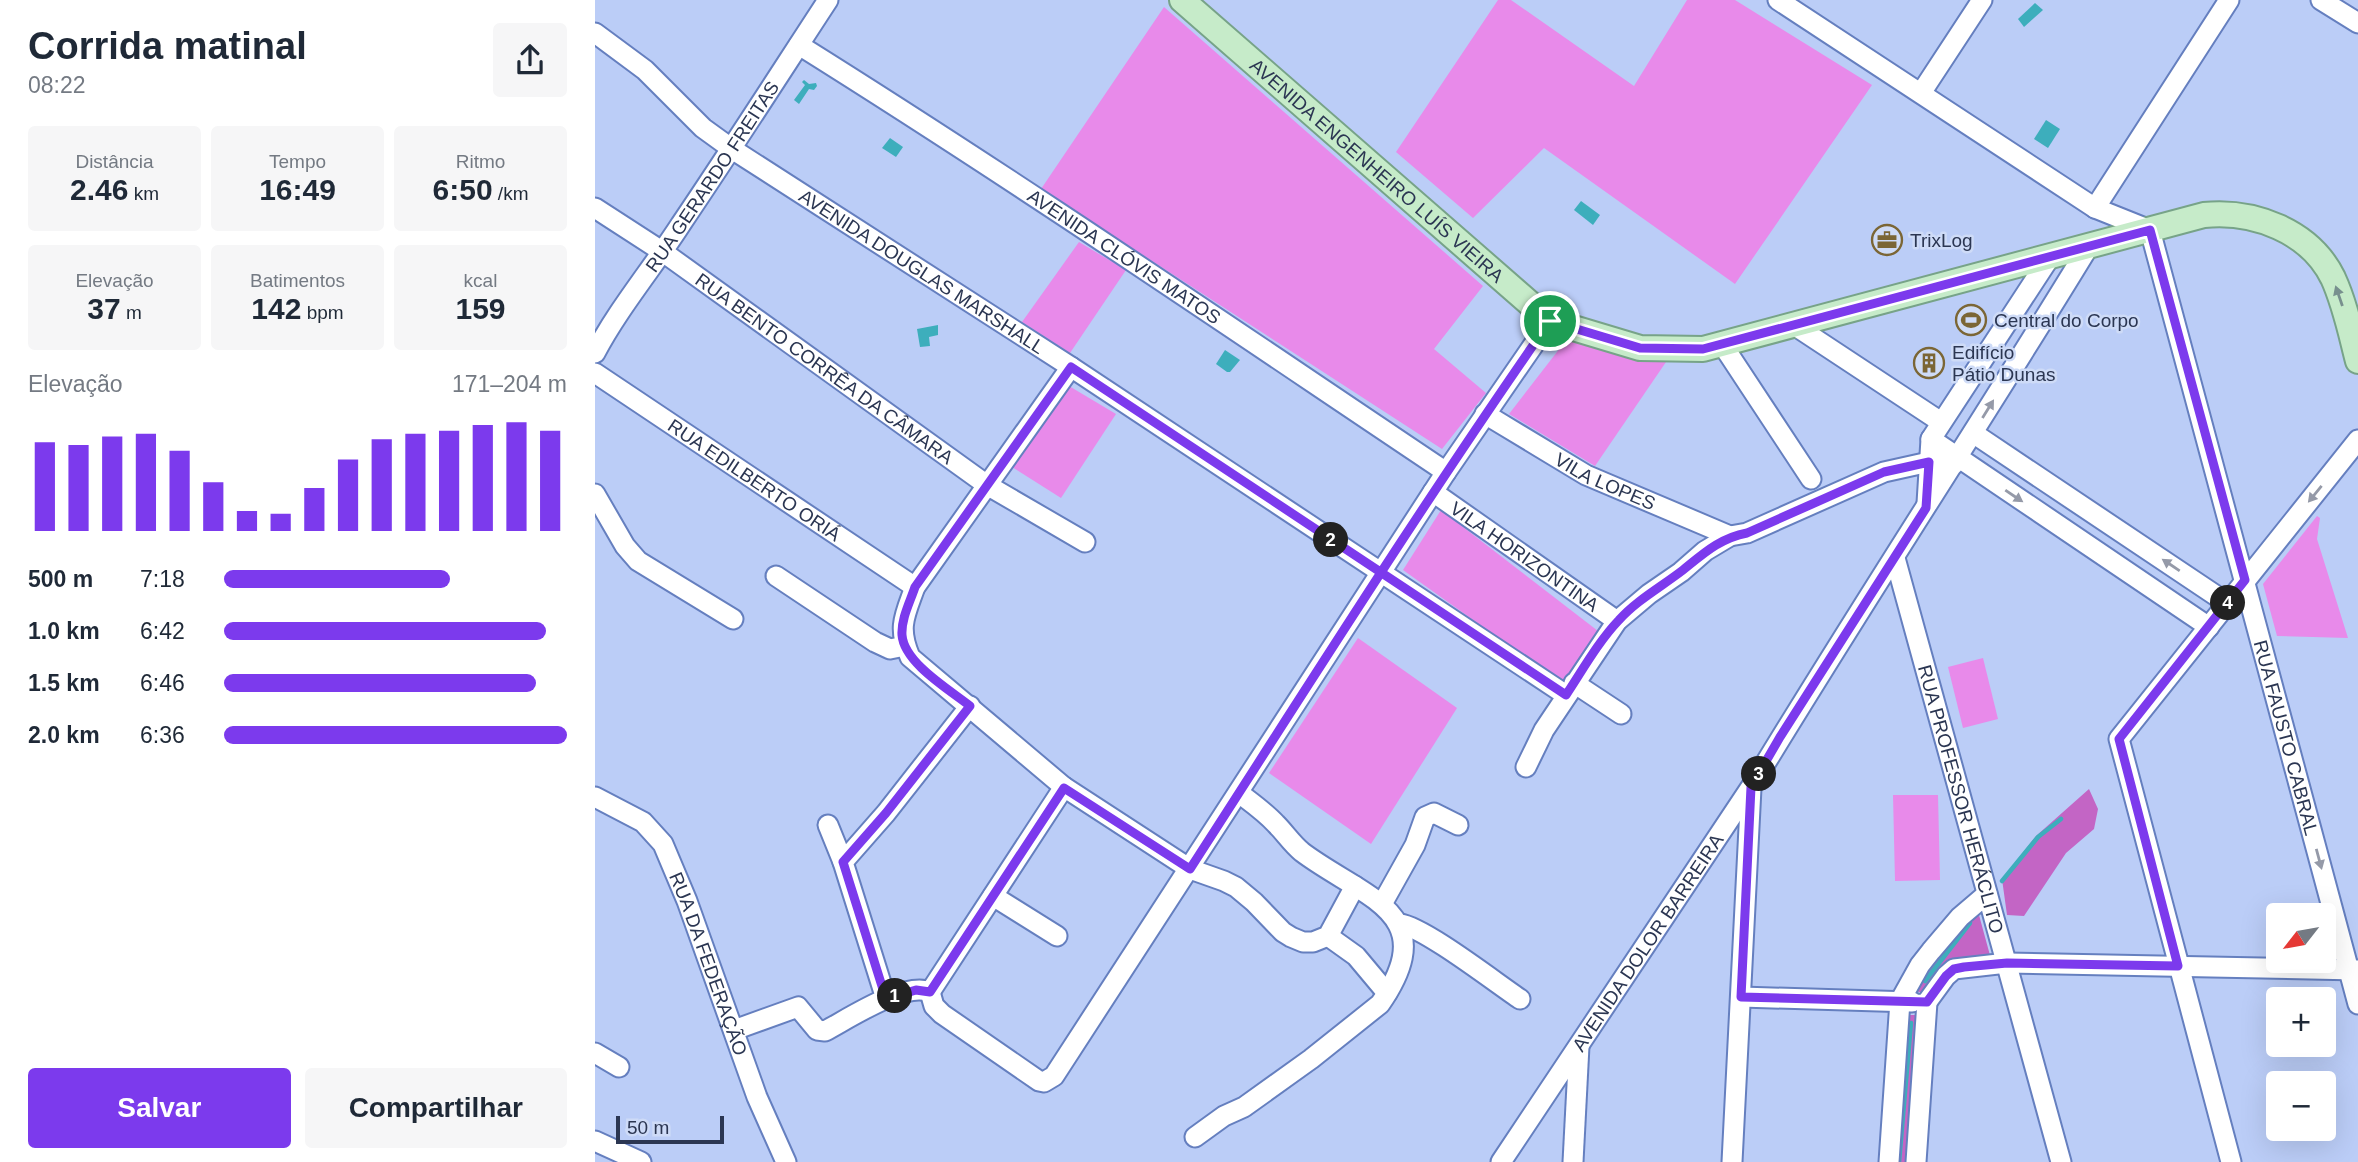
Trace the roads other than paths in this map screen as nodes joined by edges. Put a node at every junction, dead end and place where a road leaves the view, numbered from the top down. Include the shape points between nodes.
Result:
1 (1182, 0) edge
2 (1778, 0) edge
3 (1982, 0) edge
4 (2229, 0) edge
5 (2321, 0) edge
6 (825, 1) edge
7 (2358, 23) edge
8 (595, 33) edge
9 (799, 46) junction
10 (1921, 93) junction
11 (732, 149) junction
12 (595, 208) edge
13 (2095, 208) junction
14 (2150, 230) junction
15 (2089, 246) junction
16 (663, 252) junction
17 (2049, 257) junction
18 (1550, 321) junction
19 (1794, 325) junction
20 (1722, 344) junction
21 (595, 353) edge
22 (2358, 361) edge
23 (1071, 367) junction
24 (595, 373) edge
25 (1485, 414) junction
26 (1936, 430) junction
27 (1973, 433) junction
28 (2358, 440) edge
29 (1956, 461) junction
30 (1929, 462) junction
31 (1446, 472) junction
32 (1811, 479) dead end
33 (987, 485) junction
34 (1433, 492) junction
35 (595, 494) edge
36 (1926, 508) junction
37 (595, 515) edge
38 (613, 527) junction
39 (1730, 536) junction
40 (1085, 542) dead end
41 (1895, 558) junction
42 (1380, 572) junction
43 (776, 576) dead end
44 (2245, 580) junction
45 (915, 587) junction
46 (2227, 603) junction
47 (733, 620) dead end
48 (1617, 621) junction
49 (2209, 627) junction
50 (905, 646) junction
51 (1570, 689) junction
52 (970, 706) junction
53 (1621, 714) dead end
54 (1526, 767) dead end
55 (1751, 787) junction
56 (1064, 788) junction
57 (1239, 793) junction
58 (595, 797) edge
59 (828, 825) dead end
60 (1458, 825) dead end
61 (843, 862) junction
62 (1190, 869) junction
63 (1355, 886) junction
64 (1987, 894) junction
65 (993, 896) junction
66 (1382, 904) junction
67 (1400, 925) junction
68 (1057, 936) dead end
69 (1328, 936) junction
70 (2007, 963) junction
71 (2178, 966) junction
72 (2353, 970) edge
73 (930, 992) junction
74 (1741, 997) junction
75 (886, 999) junction
76 (1384, 999) junction
77 (1520, 999) dead end
78 (1900, 1001) junction
79 (1927, 1002) junction
80 (2358, 1004) edge
81 (734, 1030) junction
82 (1579, 1045) junction
83 (595, 1053) edge
84 (619, 1067) dead end
85 (1195, 1138) dead end
86 (595, 1141) edge
87 (641, 1162) edge
88 (786, 1162) edge
89 (1501, 1162) edge
90 (1573, 1162) edge
91 (1732, 1162) edge
92 (1889, 1162) edge
93 (1916, 1162) edge
94 (2061, 1162) edge
95 (2231, 1162) edge

1 - 18 main road, AVENIDA ENGENHEIRO LUÍS VIEIRA
2 - 10 street
3 - 10 street
4 - 13 street
5 - 7 street
6 - 9 street, RUA GERARDO FREITAS
8 - 11 street, AVENIDA DOUGLAS MARSHALL via 645,70 703,128
9 - 11 street, RUA GERARDO FREITAS
9 - 31 street, AVENIDA CLÓVIS MATOS
10 - 13 street
11 - 16 street, RUA GERARDO FREITAS
11 - 23 street, AVENIDA DOUGLAS MARSHALL
12 - 16 street, RUA BENTO CORRÊA DA CÂMARA
13 - 14 street
14 - 15 main road, AVENIDA ENGENHEIRO LUÍS VIEIRA
22 -> 14 main road, AVENIDA ENGENHEIRO LUÍS VIEIRA via 2332,276 2295,236 2270,223 2229,213
14 - 44 street, RUA FAUSTO CABRAL
15 - 17 main road, AVENIDA ENGENHEIRO LUÍS VIEIRA
27 -> 15 street, AVENIDA DOLOR BARREIRA
16 - 21 street, RUA GERARDO FREITAS
16 - 33 street, RUA BENTO CORRÊA DA CÂMARA
17 - 19 main road, AVENIDA ENGENHEIRO LUÍS VIEIRA
17 - 26 street, AVENIDA DOLOR BARREIRA
18 - 20 main road, AVENIDA ENGENHEIRO LUÍS VIEIRA via 1640,348 1703,349
18 - 25 street
19 - 20 main road, AVENIDA ENGENHEIRO LUÍS VIEIRA
19 - 26 street
20 - 32 street
23 - 33 street
23 - 42 street, AVENIDA DOUGLAS MARSHALL
24 - 45 street, RUA EDILBERTO ORIÁ
25 - 31 street
25 - 39 street, VILA LOPES via 1585,475
26 - 29 street
26 - 30 street, AVENIDA DOLOR BARREIRA
27 - 29 street, AVENIDA DOLOR BARREIRA
46 -> 27 street
28 -> 44 street
29 - 30 street
29 - 36 street, AVENIDA DOLOR BARREIRA
29 -> 49 street
30 - 36 street, AVENIDA DOLOR BARREIRA
30 - 39 street via 1884,472 1747,533
31 - 34 street
33 - 40 street, RUA BENTO CORRÊA DA CÂMARA
33 - 45 street
34 - 42 street
34 - 48 street, VILA HORIZONTINA
35 - 38 street
36 - 41 street, AVENIDA DOLOR BARREIRA
37 - 38 street
38 - 47 street via 638,561
39 - 48 street
41 - 55 street, AVENIDA DOLOR BARREIRA
41 - 64 street, RUA PROFESSOR HERÁCLITO
42 - 51 street, AVENIDA DOUGLAS MARSHALL
42 - 57 street
43 - 50 street via 875,642 890,649
44 - 46 street
44 -> 72 street, RUA FAUSTO CABRAL
45 - 50 street via 903,624
46 - 49 street
48 - 51 street
49 - 71 street via 2120,737
50 - 52 street via 910,657
51 - 53 street, AVENIDA DOUGLAS MARSHALL
51 - 54 street
52 - 56 street
52 - 61 street
55 - 74 street
55 - 82 street, AVENIDA DOLOR BARREIRA
56 - 62 street
56 - 65 street
57 - 62 street
57 - 63 street via 1300,850
58 - 81 street, RUA DA FEDERAÇÃO via 643,822 663,844
59 - 61 street
60 - 66 street via 1434,813 1425,817
61 - 75 street
62 - 69 street via 1236,887 1290,937 1313,942
62 - 73 street via 1051,1079 1039,1081 942,1014
63 - 66 street
63 - 69 street
64 - 70 street, RUA PROFESSOR HERÁCLITO
64 - 78 street via 1931,951
65 - 68 street
65 - 73 street
66 - 67 street
67 - 76 street via 1405,948
67 - 77 street via 1441,945
69 - 76 street via 1356,956
70 - 71 street
70 - 79 street via 1954,969
70 - 94 street, RUA PROFESSOR HERÁCLITO
71 - 72 street
71 - 95 street
72 - 80 street, RUA FAUSTO CABRAL
73 - 75 street via 916,990
74 - 78 street
74 - 91 street
75 - 81 street via 825,1031 817,1030 799,1007
76 - 85 street via 1299,1068
78 - 79 street
78 - 92 street
79 - 93 street
81 - 88 street, RUA DA FEDERAÇÃO
82 - 89 street, AVENIDA DOLOR BARREIRA
82 - 90 street
83 - 84 street
86 - 87 street

